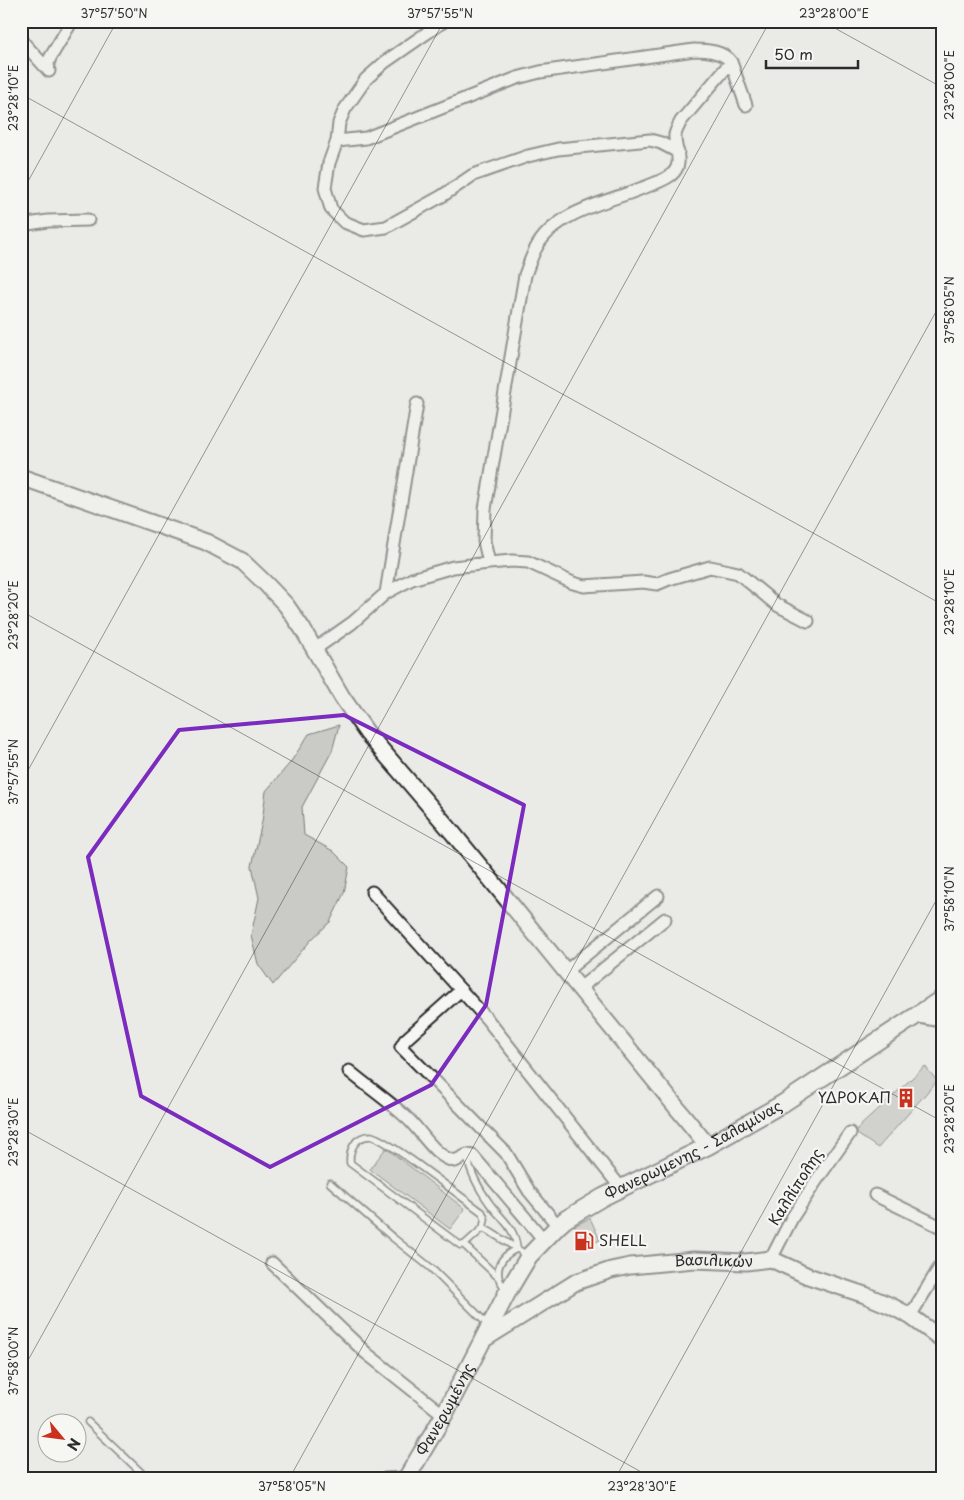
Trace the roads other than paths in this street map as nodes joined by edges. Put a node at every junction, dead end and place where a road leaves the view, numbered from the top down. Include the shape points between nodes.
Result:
1 (72, 21) edge
2 (444, 21) edge
3 (21, 40) edge
4 (731, 62) junction
5 (746, 105) dead end
6 (337, 141) junction
7 (678, 152) junction
8 (88, 220) dead end
9 (21, 225) edge
10 (417, 404) dead end
11 (21, 477) edge
12 (489, 564) junction
13 (386, 593) junction
14 (808, 621) dead end
15 (315, 649) junction
16 (372, 892) dead end
17 (658, 896) dead end
18 (666, 919) dead end
19 (566, 971) junction
20 (580, 988) junction
21 (461, 990) junction
22 (943, 998) edge
23 (914, 1016) junction
24 (943, 1019) edge
25 (349, 1071) dead end
26 (850, 1133) dead end
27 (708, 1146) junction
28 (467, 1155) junction
29 (330, 1184) dead end
30 (621, 1188) junction
31 (875, 1195) dead end
32 (558, 1226) junction
33 (482, 1228) junction
34 (943, 1228) edge
35 (544, 1240) junction
36 (464, 1245) junction
37 (523, 1252) junction
38 (771, 1259) junction
39 (943, 1262) edge
40 (272, 1264) dead end
41 (503, 1284) junction
42 (910, 1316) junction
43 (486, 1333) junction
44 (943, 1340) edge
45 (444, 1415) junction
46 (88, 1422) dead end
47 (407, 1477) edge
48 (148, 1479) edge
49 (382, 1479) edge

1 - 3 street via 50,58 49,70
2 - 6 street via 366,79 345,109
4 - 5 street
4 - 6 street via 724,55 710,50 694,50 540,72 517,78 366,138
4 - 7 street via 681,121 675,136
6 - 7 street via 325,188 331,209 344,222 364,230 386,227 473,175 528,156 558,149 650,140
7 - 12 street via 679,162 670,175 652,185 586,208 555,226 535,250 525,276 485,509 484,541
8 - 9 street
10 - 13 street
11 - 15 street via 206,542 242,561 286,606
12 - 13 street via 412,578
12 - 14 street via 528,562 584,586 657,584 710,567 738,573 777,605
13 - 15 street
15 - 19 street via 367,733
16 - 21 street
17 - 19 street
18 - 20 street
19 - 20 street
20 - 27 street
21 - 30 street
21 - 32 street via 401,1047 506,1153
22 - 23 main road, Φανερωμενης - Σαλαμίνας
23 - 24 street
23 - 27 main road, Φανερωμενης - Σαλαμίνας via 782,1104
25 - 28 street via 408,1119 446,1159 456,1161
26 - 38 street, Καλλίπολης via 792,1218
27 - 30 main road, Φανερωμενης - Σαλαμίνας
28 - 35 street via 473,1156
28 - 37 lane via 473,1176 489,1203 510,1227
29 - 43 lane via 431,1268
30 - 32 main road, Φανερωμενης - Σαλαμίνας
31 - 34 street
32 - 35 main road, Φανερωμενης - Σαλαμίνας
33 - 36 lane
33 - 36 lane via 485,1219 482,1212 403,1154 371,1135 354,1143 349,1152 350,1162
33 - 37 lane
35 - 37 main road, Φανερωμενης - Σαλαμίνας
36 - 41 lane
37 - 41 main road, Φανερωμενης - Σαλαμίνας
38 - 42 street, Βασιλικών
38 - 43 street, Βασιλικών via 746,1262 694,1260 611,1270 576,1282
39 - 42 street
40 - 45 street via 366,1352
41 - 43 main road, Φανερωμενης - Σαλαμίνας
42 - 44 street, Βασιλικών
43 - 45 main road, Φανερωμένης
45 - 47 main road, Φανερωμένης
46 - 48 lane
47 - 49 lane via 385,1476

